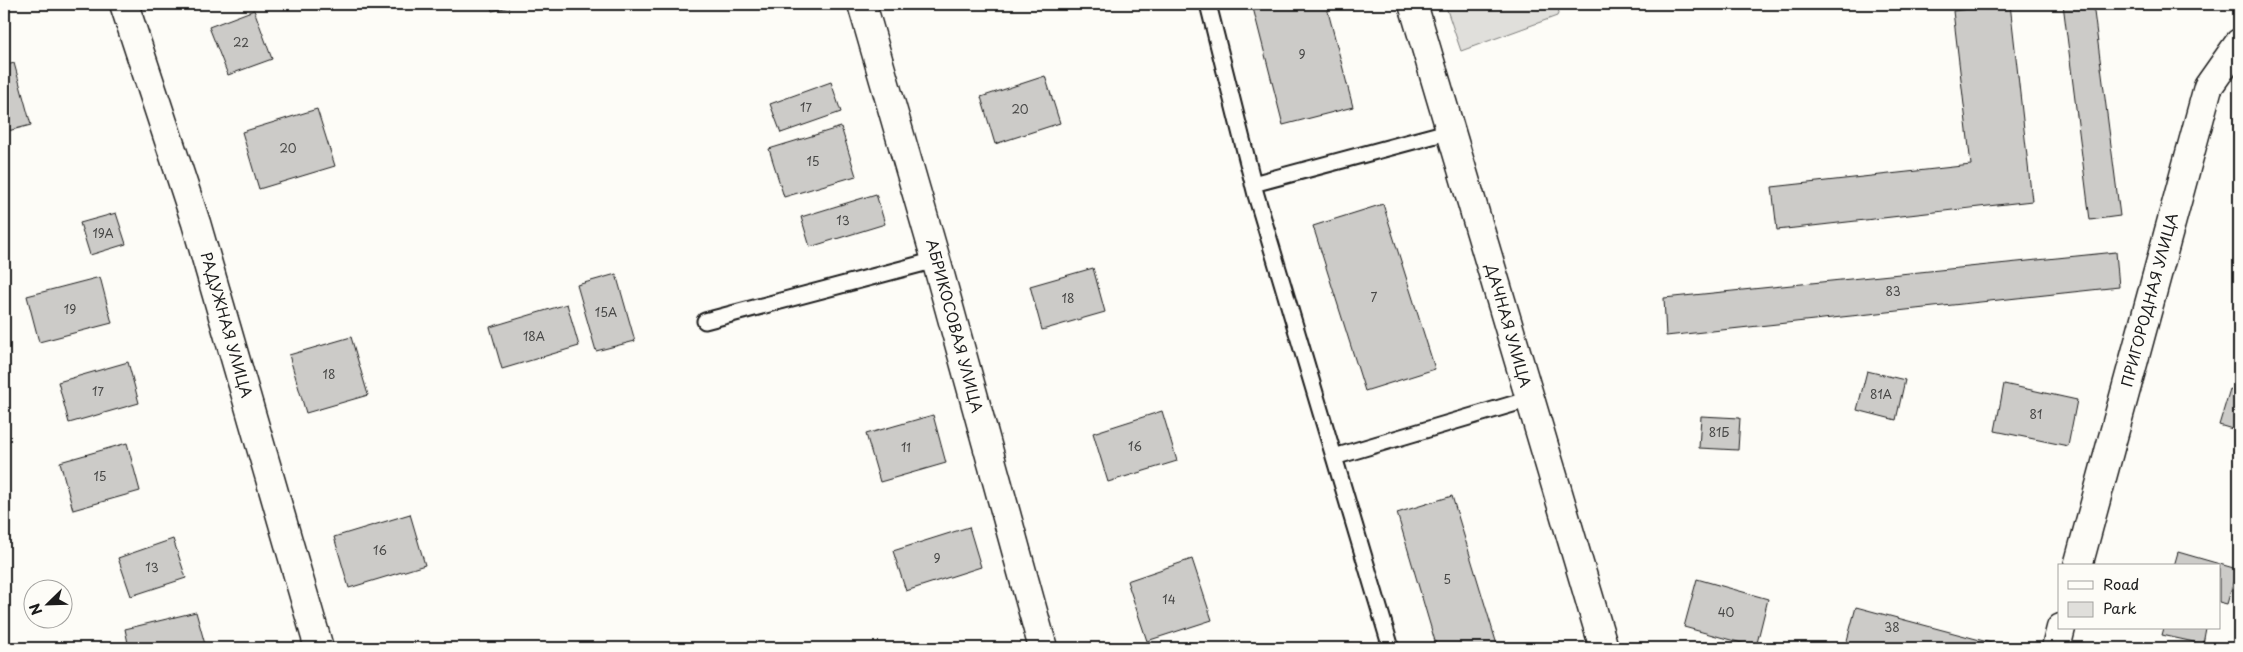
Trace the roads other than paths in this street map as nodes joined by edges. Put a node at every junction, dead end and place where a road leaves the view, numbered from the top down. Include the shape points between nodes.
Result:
1 (124, 4) edge
2 (862, 4) edge
3 (1208, 4) edge
4 (1413, 4) edge
5 (2239, 43) edge
6 (1451, 130) junction
7 (1253, 184) junction
8 (936, 260) junction
9 (705, 321) dead end
10 (1530, 399) junction
11 (1334, 457) junction
12 (2079, 564) edge
13 (2060, 630) edge
14 (319, 648) edge
15 (1043, 648) edge
16 (1391, 648) edge
17 (1604, 648) edge
18 (2056, 648) edge

1 - 14 street, РАДУЖНАЯ УЛИЦА via 196,223
2 - 8 street, АБРИКОСОВАЯ УЛИЦА
3 - 7 lane
4 - 6 street, ДАЧНАЯ УЛИЦА
5 - 12 street, ПРИГОРОДНАЯ УЛИЦА via 2208,87
6 - 7 lane
6 - 10 street, ДАЧНАЯ УЛИЦА
7 - 11 lane
8 - 9 lane
8 - 15 street, АБРИКОСОВАЯ УЛИЦА
10 - 11 lane
10 - 17 street, ДАЧНАЯ УЛИЦА
11 - 16 lane
13 - 18 street

